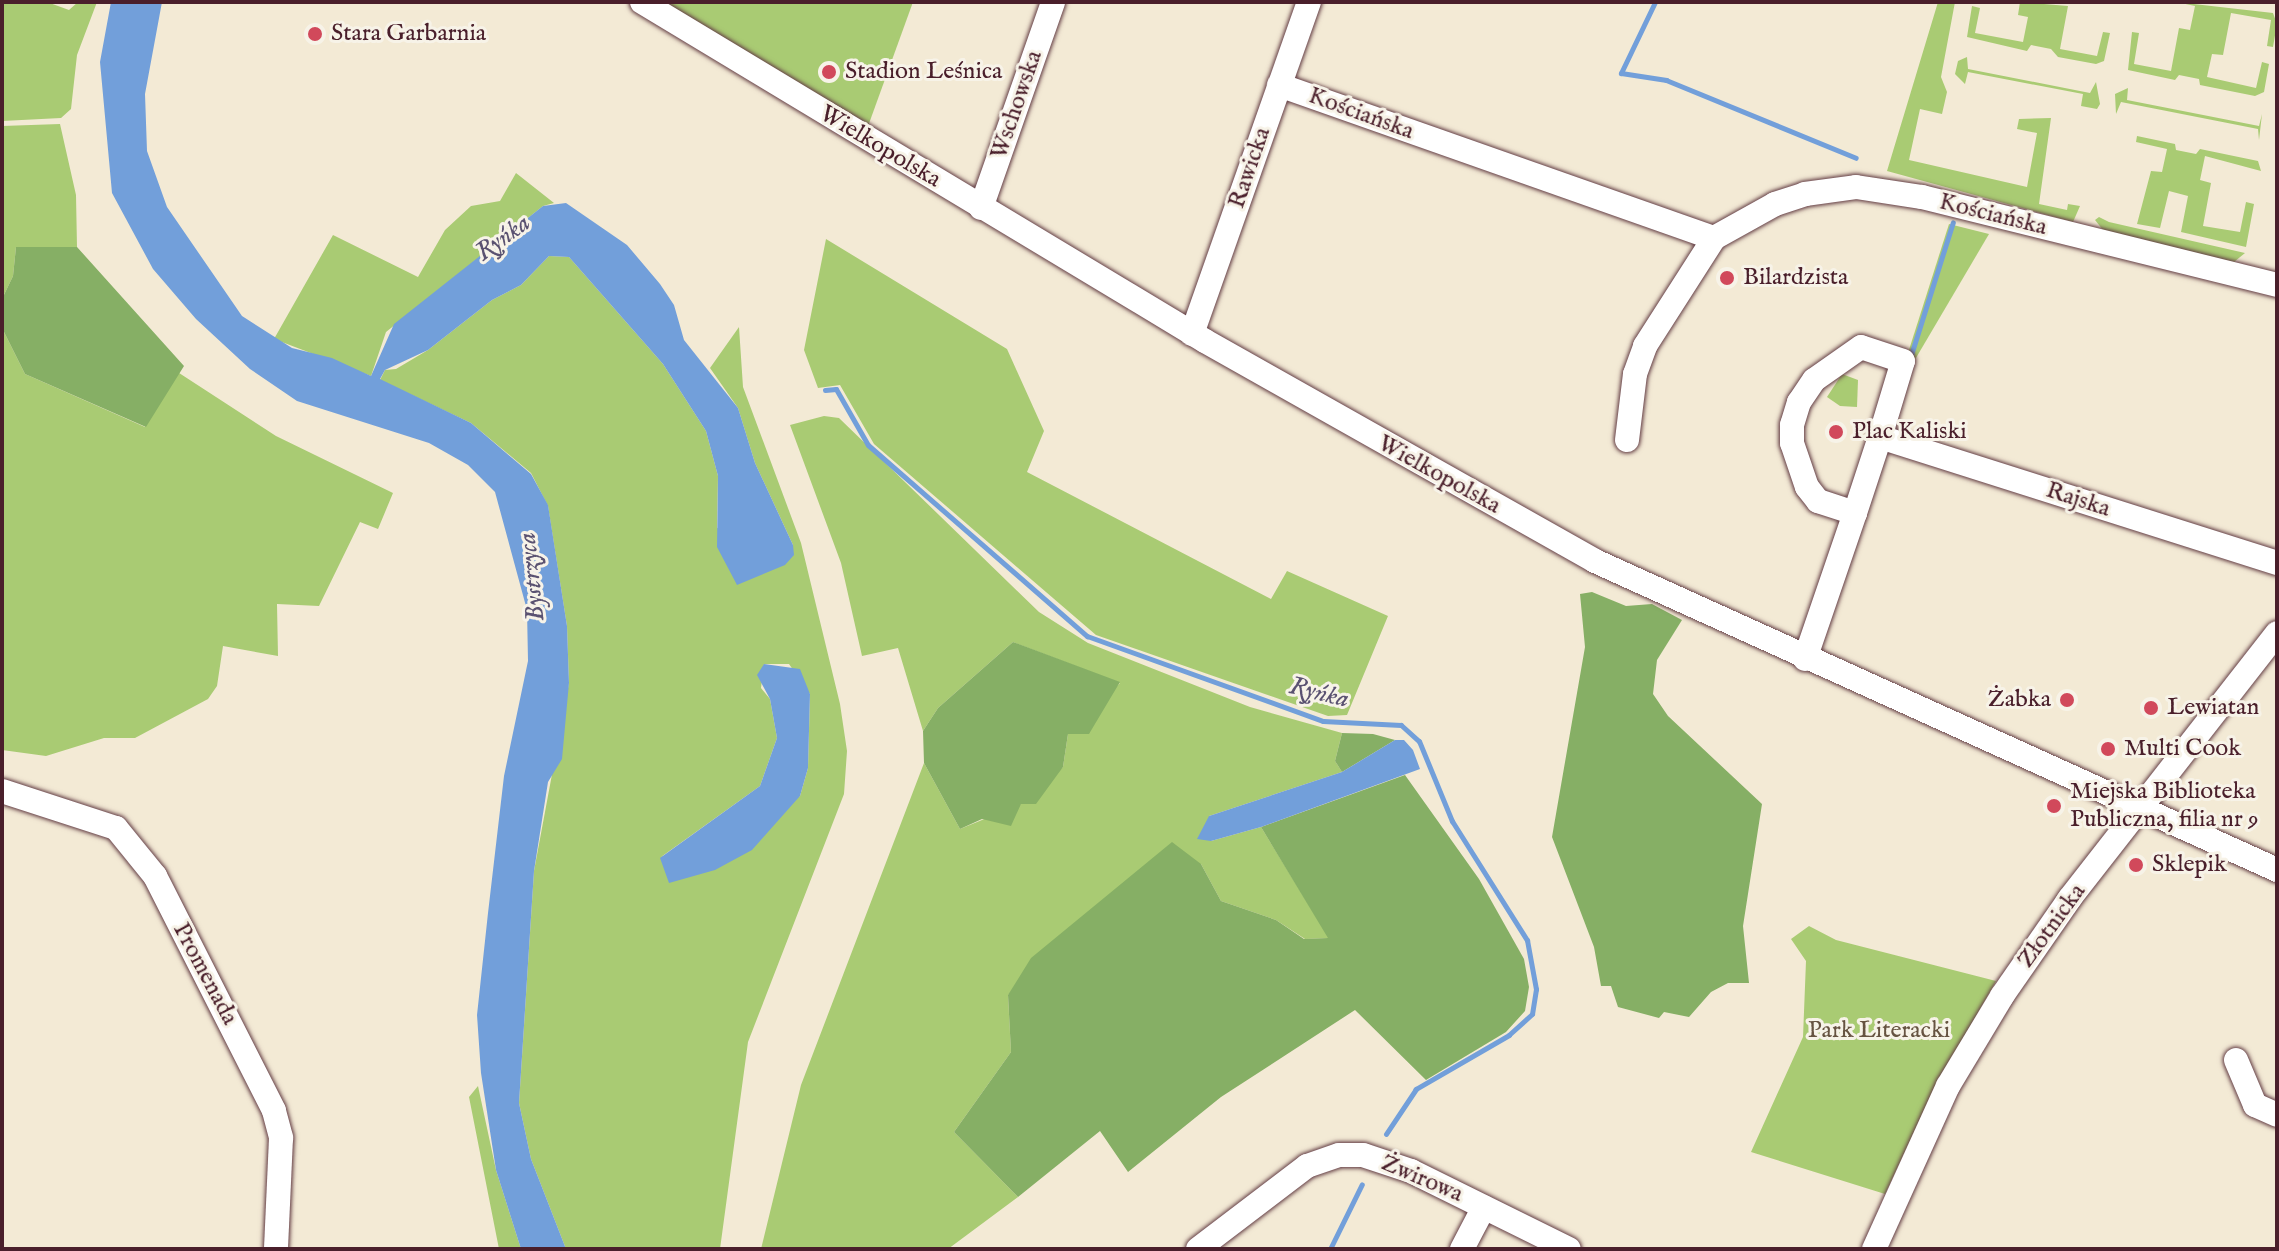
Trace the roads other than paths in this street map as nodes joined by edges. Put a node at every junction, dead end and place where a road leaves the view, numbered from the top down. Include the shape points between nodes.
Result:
1 (642, 2) edge
2 (1053, 2) edge
3 (1309, 2) edge
4 (1279, 85) junction
5 (981, 208) junction
6 (1714, 238) junction
7 (2277, 285) edge
8 (1192, 334) junction
9 (1880, 437) junction
10 (1627, 440) dead end
11 (1855, 513) junction
12 (2277, 563) edge
13 (2277, 633) edge
14 (1805, 659) junction
15 (2, 791) edge
16 (2143, 808) junction
17 (2277, 870) edge
18 (2236, 1060) dead end
19 (2277, 1115) edge
20 (1484, 1207) junction
21 (276, 1249) edge
22 (1198, 1249) edge
23 (1462, 1249) edge
24 (1569, 1249) edge
25 (1874, 1249) edge

1 - 5 street, Wielkopolska
2 - 5 street, Wschowska
3 - 4 street, Rawicka
4 - 6 street, Kościańska
4 - 8 street, Rawicka
5 - 8 street, Wielkopolska
6 - 7 street, Kościańska via 1775,204 1856,187 1922,197
6 - 10 street, Kościańska via 1645,346 1635,374
8 - 14 street, Wielkopolska via 1595,561
9 - 11 street
9 - 11 street via 1903,361 1861,347 1814,380 1799,402 1792,443 1807,487 1818,501
9 - 12 street, Rajska
11 - 14 street
13 - 16 street, Złotnicka
14 - 16 street, Wielkopolska
15 - 21 street, Promenada via 116,828 155,876 274,1111 281,1138
16 - 17 street, Wielkopolska
16 - 25 street, Złotnicka via 2070,898 2002,996 1948,1086
18 - 19 street via 2255,1105
20 - 22 street, Żwirowa via 1389,1162 1339,1155 1307,1166
20 - 23 street
20 - 24 street, Żwirowa

